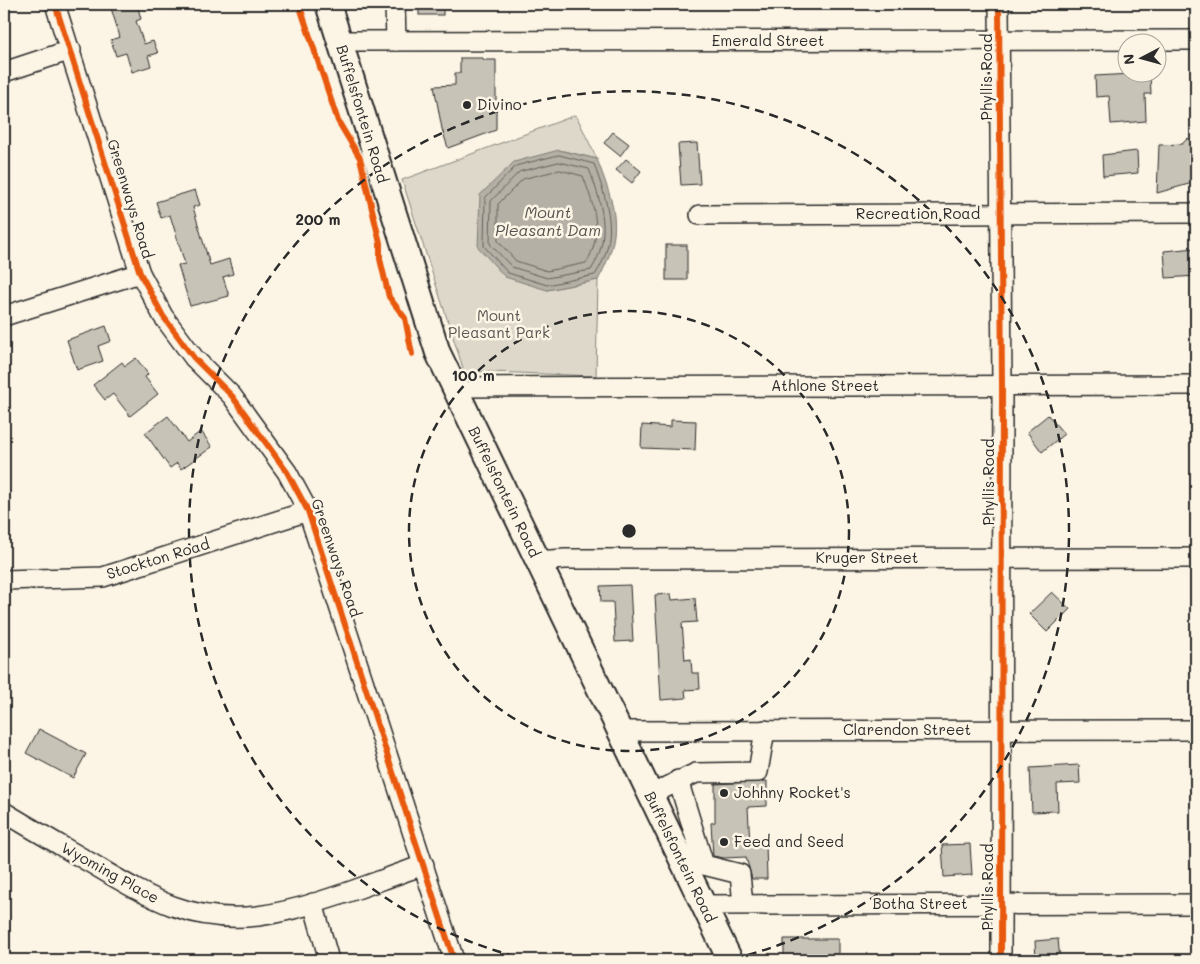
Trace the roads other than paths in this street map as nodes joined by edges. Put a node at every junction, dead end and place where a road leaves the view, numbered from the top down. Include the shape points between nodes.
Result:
1 (55, 4) edge
2 (328, 4) edge
3 (395, 4) edge
4 (999, 4) edge
5 (999, 40) junction
6 (1196, 40) edge
7 (340, 41) junction
8 (396, 41) junction
9 (71, 50) junction
10 (4, 72) edge
11 (1196, 213) edge
12 (999, 214) junction
13 (700, 215) dead end
14 (140, 273) junction
15 (4, 316) edge
16 (1002, 385) junction
17 (1196, 385) edge
18 (453, 387) junction
19 (308, 511) junction
20 (1002, 558) junction
21 (1196, 558) edge
22 (537, 561) junction
23 (4, 580) edge
24 (765, 730) junction
25 (1001, 730) junction
26 (1196, 730) edge
27 (618, 731) junction
28 (678, 780) junction
29 (650, 795) junction
30 (4, 812) edge
31 (424, 865) junction
32 (313, 903) junction
33 (743, 904) junction
34 (1001, 904) junction
35 (1196, 904) edge
36 (704, 905) junction
37 (329, 960) edge
38 (454, 960) edge
39 (730, 960) edge
40 (1001, 960) edge

1 - 9 street, Greenways Road
2 - 7 main road, Buffelsfontein Road
3 - 8 street
4 - 5 street, Phyllis Road
5 - 6 street, Emerald Street
5 - 8 street, Emerald Street
5 - 12 street, Phyllis Road
7 - 8 street, Emerald Street
7 - 18 main road, Buffelsfontein Road via 438,353
9 - 10 street
9 - 14 street, Greenways Road
11 - 12 street, Recreation Road
12 - 13 street, Recreation Road
12 - 16 street, Phyllis Road
14 - 15 street
14 - 19 street, Greenways Road via 163,316 194,358 232,396 287,472
16 - 17 street, Athlone Street
16 - 18 street, Athlone Street
16 - 20 street, Phyllis Road
18 - 22 main road, Buffelsfontein Road
19 - 23 street, Stockton Road via 103,577
19 - 31 street, Greenways Road
20 - 21 street, Kruger Street
20 - 22 street, Kruger Street
20 - 25 street, Phyllis Road
22 - 27 main road, Buffelsfontein Road
24 - 25 street, Clarendon Street
24 - 27 street, Clarendon Street
24 - 28 street via 758,772 696,774
25 - 26 street, Clarendon Street
25 - 34 street, Phyllis Road
27 - 29 main road, Buffelsfontein Road
28 - 29 street
28 - 33 street via 704,865 740,874
29 - 36 main road, Buffelsfontein Road
30 - 32 street, Wyoming Place via 151,899 188,912 224,917 257,916
31 - 32 street, Wyoming Place
31 - 38 street, Greenways Road
32 - 37 street
33 - 34 street, Botha Street
33 - 36 street, Botha Street
34 - 35 street, Botha Street
34 - 40 street, Phyllis Road
36 - 39 main road, Buffelsfontein Road

